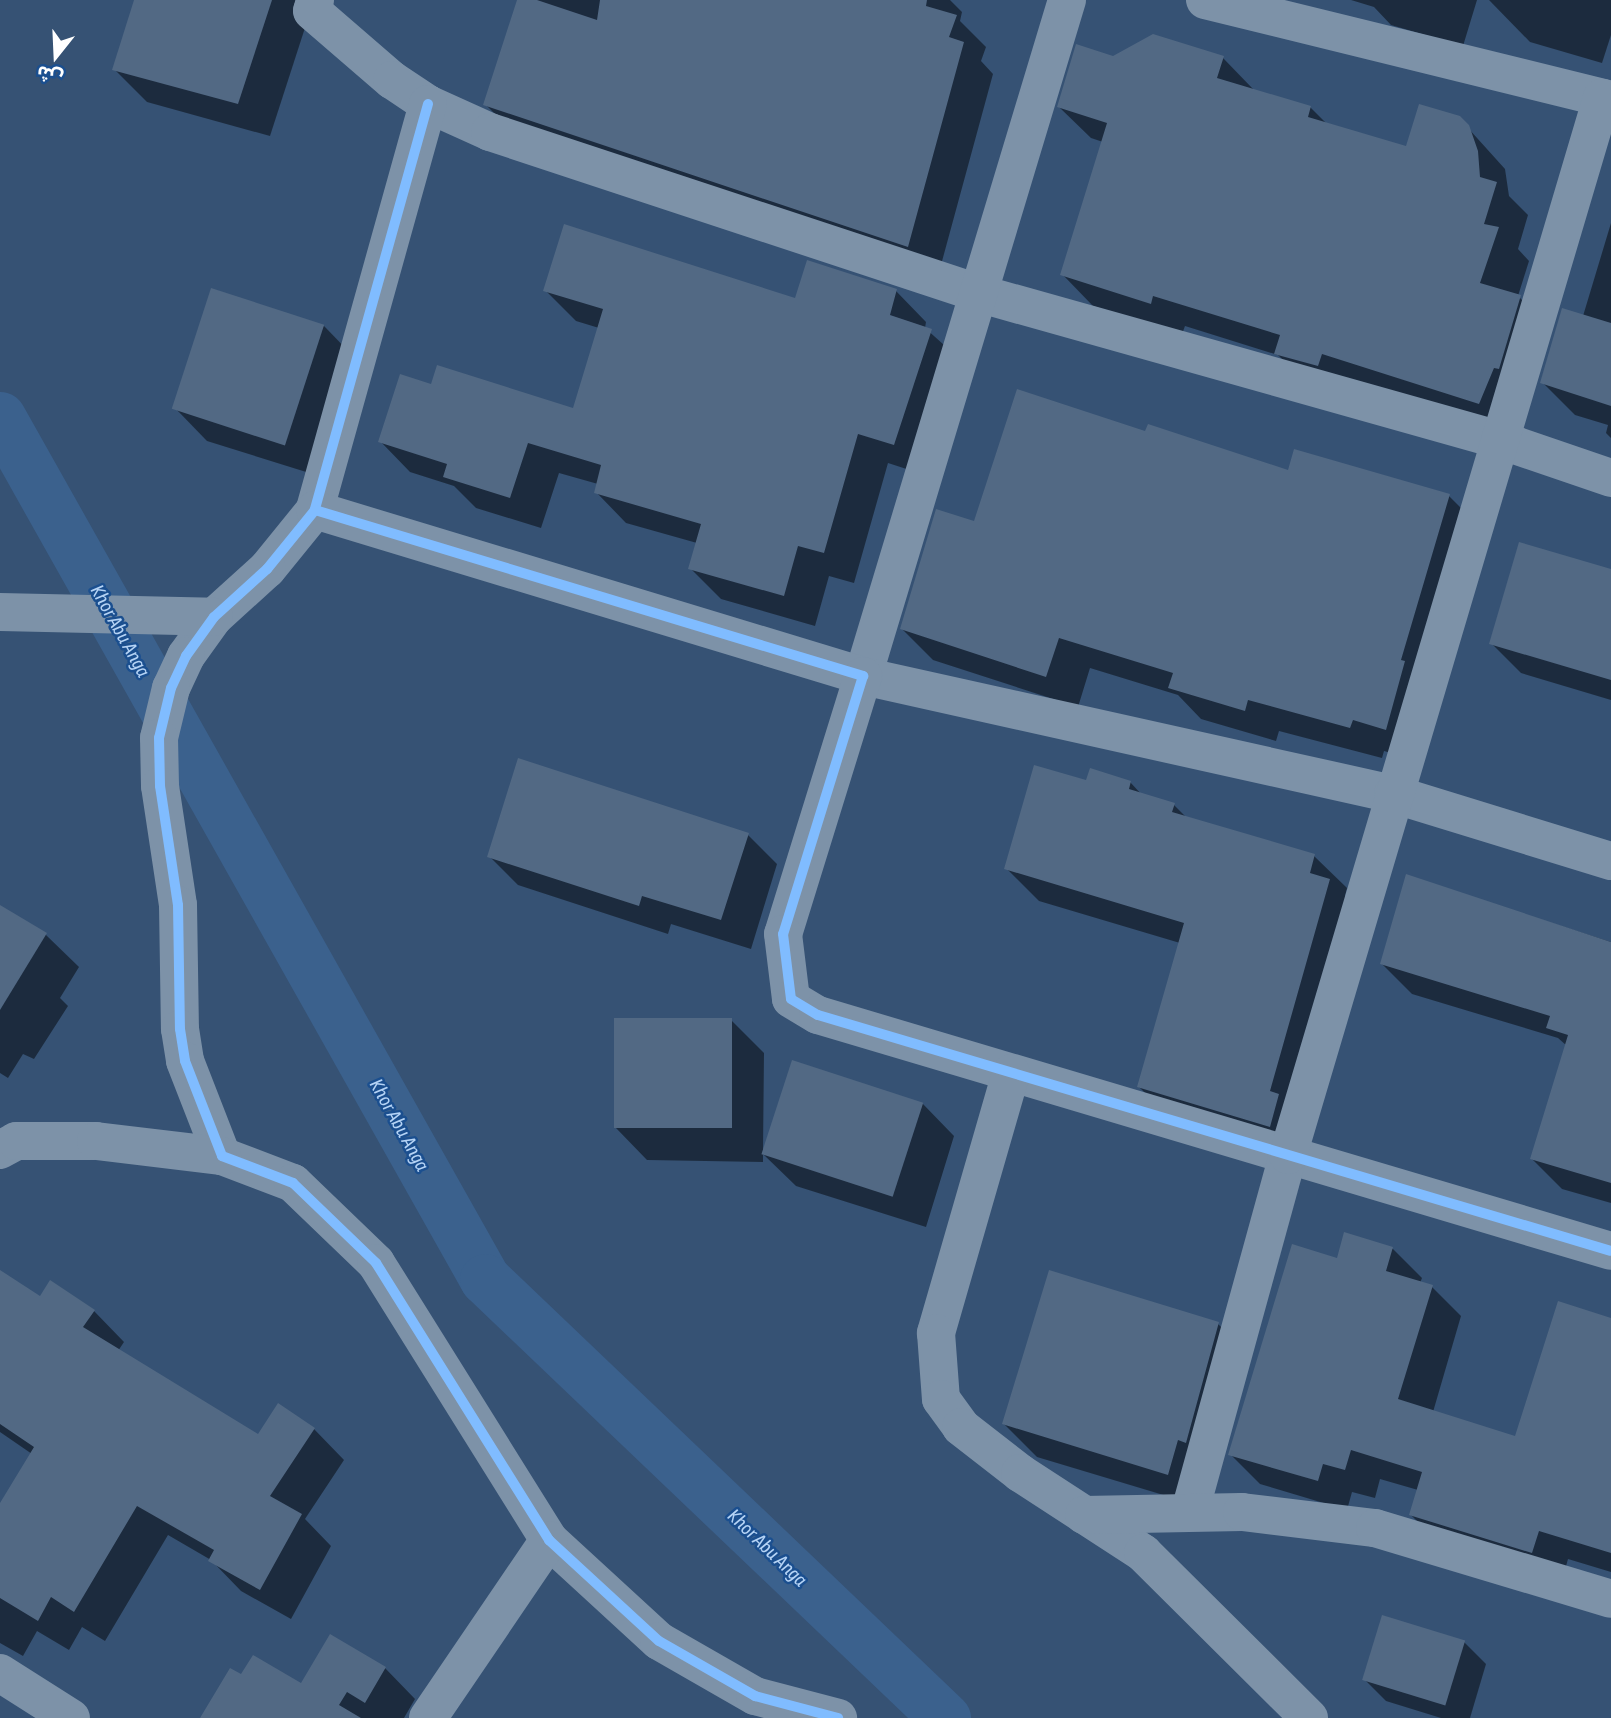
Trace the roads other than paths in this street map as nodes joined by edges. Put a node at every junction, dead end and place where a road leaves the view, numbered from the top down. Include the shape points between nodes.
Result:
1 (315, 0) edge
2 (1067, 0) edge
3 (1205, 0) edge
4 (1607, 99) edge
5 (428, 104) junction
6 (981, 294) junction
7 (1500, 440) junction
8 (1611, 478) edge
9 (315, 510) junction
10 (0, 612) edge
11 (214, 617) junction
12 (863, 676) junction
13 (1394, 794) junction
14 (1611, 862) edge
15 (1011, 1073) junction
16 (0, 1150) edge
17 (222, 1156) junction
18 (1288, 1156) junction
19 (1611, 1251) edge
20 (1190, 1511) junction
21 (1084, 1514) junction
22 (549, 1540) junction
23 (1611, 1599) edge
24 (0, 1673) edge
25 (750, 1707) edge
26 (71, 1718) edge
27 (428, 1718) edge
28 (838, 1718) edge
29 (1309, 1718) edge

1 - 5 street via 312,11 392,80
2 - 6 street
3 - 4 street
4 - 7 street
5 - 6 street via 490,132
5 - 9 street
6 - 7 street
6 - 12 street
7 - 8 street
7 - 13 street
9 - 11 street via 267,569
9 - 12 street
10 - 11 street
11 - 17 street via 186,656 171,688 159,738 167,855 178,905 180,1029 185,1061
12 - 13 street
12 - 15 street via 783,934 791,999 818,1015
13 - 14 street
13 - 18 street
15 - 18 street
15 - 21 street via 936,1333 935,1366 941,1399 961,1427
16 - 17 street via 16,1141 96,1141
17 - 22 street via 293,1183 376,1263
18 - 19 street
18 - 20 street
20 - 21 street
20 - 23 street via 1242,1511 1375,1528
21 - 29 street via 1143,1553 1183,1588
22 - 25 street via 659,1641
22 - 27 street
24 - 26 street
25 - 28 street

